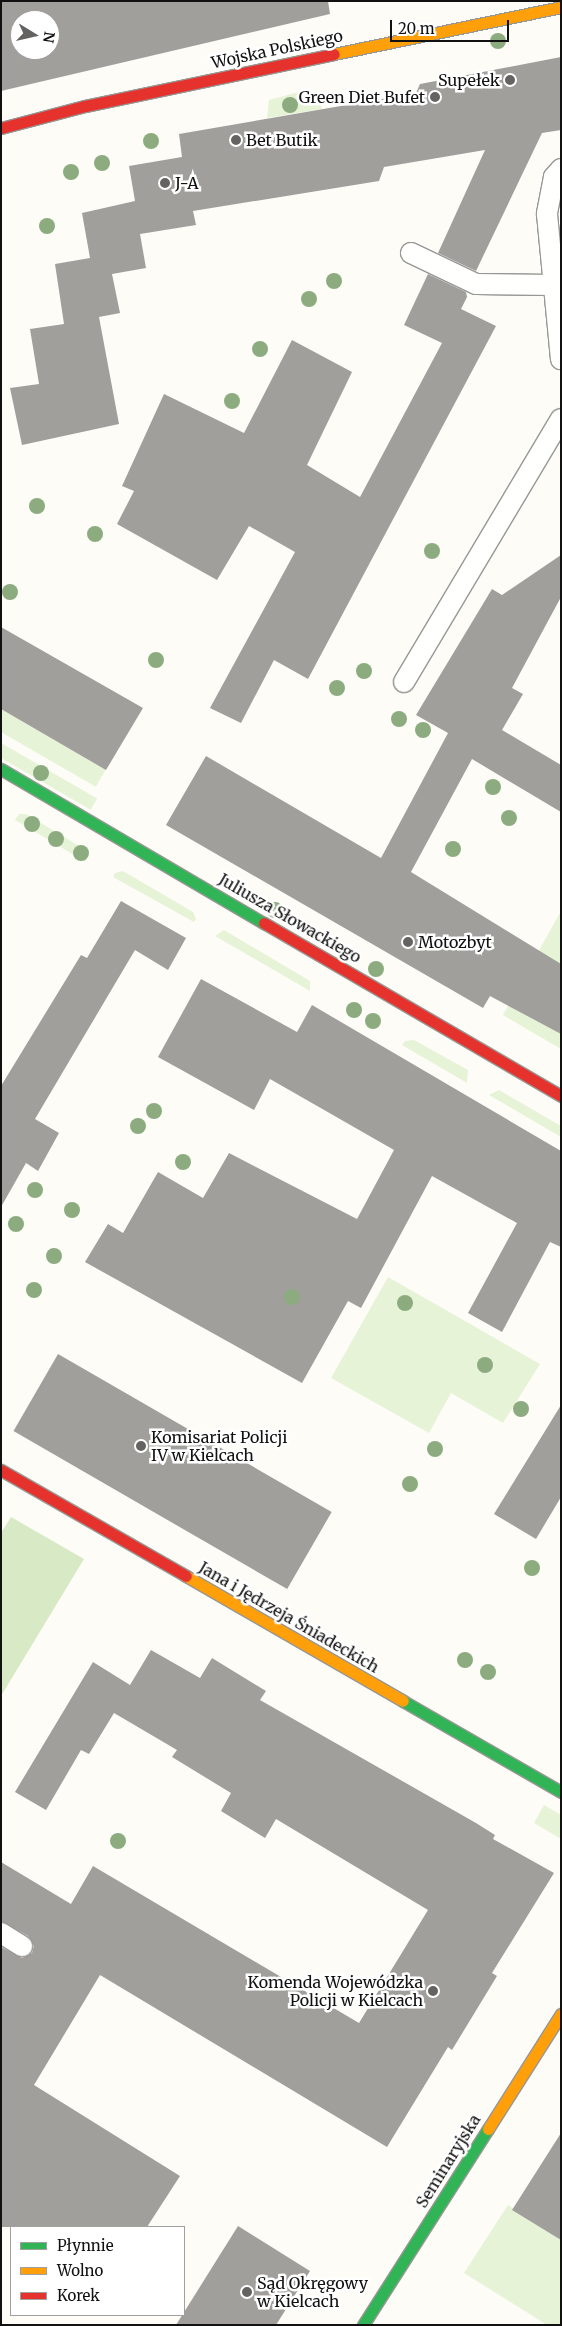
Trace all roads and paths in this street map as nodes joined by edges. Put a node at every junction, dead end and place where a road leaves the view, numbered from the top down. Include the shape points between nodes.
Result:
1 (561, 8) edge
2 (1, 128) edge
3 (561, 169) edge
4 (411, 253) dead end
5 (554, 285) junction
6 (561, 359) edge
7 (561, 419) edge
8 (404, 682) dead end
9 (1, 769) edge
10 (561, 1096) edge
11 (1, 1470) edge
12 (561, 1792) edge
13 (1, 1932) edge
14 (22, 1946) dead end
15 (561, 2014) edge
16 (363, 2325) edge

1 - 2 street, Wojska Polskiego via 94,104
3 - 5 lane via 554,177 547,214
4 - 5 lane via 476,284
5 - 6 lane
7 - 8 lane
9 - 10 street, Juliusza Słowackiego
11 - 12 street, Jana i Jędrzeja Śniadeckich
13 - 14 lane
15 - 16 street, Seminaryjska

